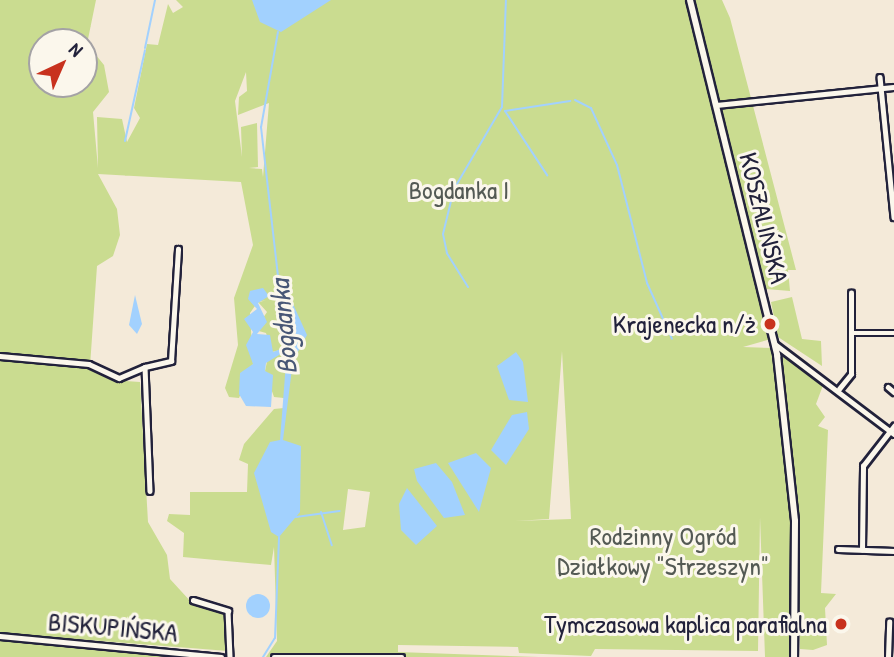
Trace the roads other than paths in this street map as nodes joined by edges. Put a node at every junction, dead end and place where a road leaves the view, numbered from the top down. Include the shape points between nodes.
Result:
1 (690, 0) edge
2 (880, 77) dead end
3 (881, 87) junction
4 (893, 87) edge
5 (716, 105) junction
6 (894, 217) edge
7 (178, 250) dead end
8 (852, 293) dead end
9 (851, 332) junction
10 (894, 333) edge
11 (775, 344) junction
12 (0, 356) edge
13 (145, 367) junction
14 (888, 387) dead end
15 (839, 389) junction
16 (894, 392) edge
17 (893, 430) edge
18 (150, 491) dead end
19 (838, 549) dead end
20 (863, 550) junction
21 (894, 551) edge
22 (193, 600) dead end
23 (889, 622) dead end
24 (0, 636) edge
25 (221, 657) edge
26 (230, 657) edge
27 (274, 657) edge
28 (402, 657) edge
29 (793, 657) edge
30 (888, 657) edge

1 - 5 street, KOSZALIŃSKA
2 - 3 street
3 - 4 street
3 - 5 street
3 - 6 street
5 - 11 street, KOSZALIŃSKA
7 - 13 street via 172,358 165,366
8 - 9 street
9 - 10 street
9 - 15 street via 851,374
11 - 15 street
11 - 29 street, KOSZALIŃSKA via 795,520
12 - 13 street via 89,364 119,378
13 - 18 street
14 - 16 street
15 - 17 street
17 - 20 street via 863,466
19 - 20 street
20 - 21 street
22 - 26 street via 228,611
23 - 30 street
24 - 25 street, BISKUPIŃSKA
27 - 28 street

